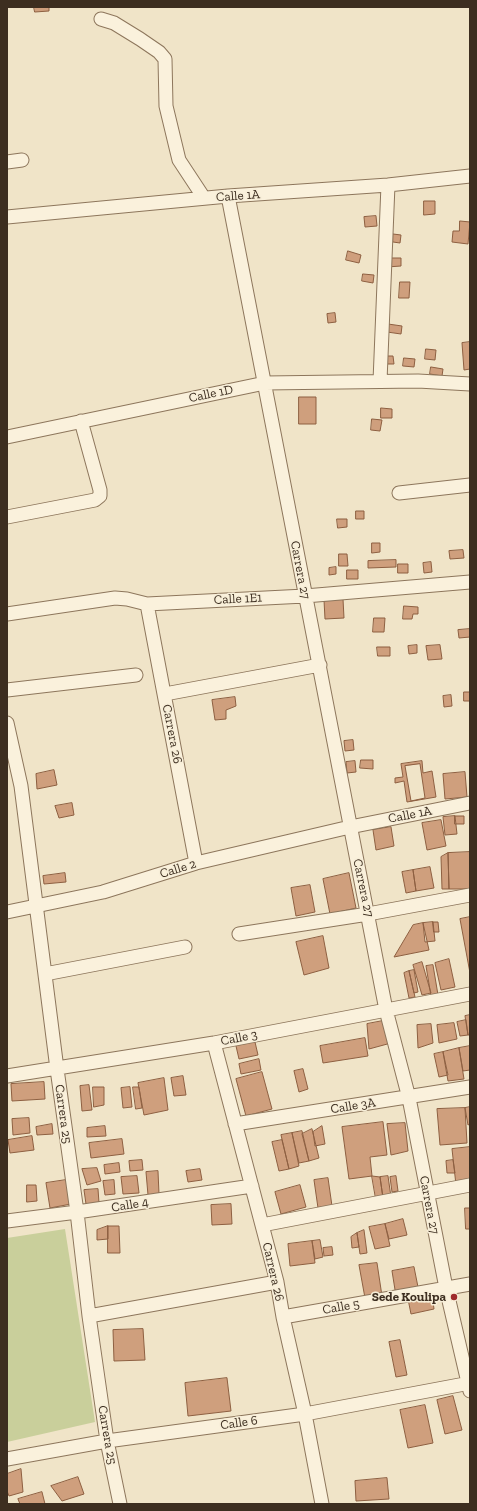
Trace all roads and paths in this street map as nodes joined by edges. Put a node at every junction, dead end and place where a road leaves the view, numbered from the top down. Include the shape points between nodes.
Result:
1 (101, 19) dead end
2 (22, 160) dead end
3 (7, 162) edge
4 (470, 176) edge
5 (388, 185) junction
6 (228, 196) junction
7 (204, 198) junction
8 (7, 217) edge
9 (380, 381) junction
10 (265, 383) junction
11 (470, 384) edge
12 (81, 421) junction
13 (7, 437) edge
14 (470, 485) edge
15 (399, 492) dead end
16 (7, 517) edge
17 (470, 582) edge
18 (305, 596) junction
19 (147, 604) junction
20 (7, 614) edge
21 (320, 665) junction
22 (136, 675) dead end
23 (7, 690) edge
24 (165, 694) junction
25 (7, 723) edge
26 (470, 803) edge
27 (350, 827) junction
28 (196, 863) junction
29 (470, 895) edge
30 (36, 906) junction
31 (7, 912) edge
32 (368, 914) junction
33 (239, 934) dead end
34 (185, 947) dead end
35 (45, 974) junction
36 (470, 994) edge
37 (386, 1010) junction
38 (214, 1043) junction
39 (57, 1070) junction
40 (7, 1076) edge
41 (470, 1087) edge
42 (409, 1098) junction
43 (235, 1124) junction
44 (470, 1185) edge
45 (252, 1186) junction
46 (427, 1193) junction
47 (77, 1212) junction
48 (7, 1221) edge
49 (262, 1225) junction
50 (277, 1282) junction
51 (470, 1284) edge
52 (446, 1288) junction
53 (89, 1316) junction
54 (283, 1317) junction
55 (469, 1386) edge
56 (305, 1414) junction
57 (107, 1441) junction
58 (7, 1458) edge
59 (120, 1504) edge
60 (322, 1504) edge

1 - 7 street via 140,39 165,59 166,106 178,160
2 - 3 street
4 - 5 street, Calle 1A
5 - 6 street, Calle 1A
5 - 9 street
6 - 7 street, Calle 1A
6 - 10 street, Carrera 27
7 - 8 street, Calle 1A
9 - 10 street, Calle 1D
9 - 11 street, Calle 1D
10 - 12 street, Calle 1D
10 - 18 street, Carrera 27
12 - 13 street, Calle 1D
12 - 16 street via 100,496 95,500
14 - 15 street
17 - 18 street, Calle 1E1
18 - 19 street, Calle 1E1
18 - 21 street, Carrera 27
19 - 20 street, Calle 1E1 via 115,598
19 - 24 street, Carrera 26
21 - 24 street
21 - 27 street, Carrera 27
22 - 23 street
24 - 28 street, Carrera 26
25 - 30 street, Carrera 25 via 21,786
26 - 27 street, Calle 1A
27 - 28 street, Calle 2
27 - 32 street, Carrera 27
28 - 30 street, Calle 2 via 103,892
29 - 32 street
30 - 31 street, Calle 2
30 - 35 street, Carrera 25
32 - 33 street
32 - 37 street, Carrera 27
34 - 35 street
35 - 39 street, Carrera 25
36 - 37 street, Calle 3
37 - 38 street, Calle 3
37 - 42 street, Carrera 27
38 - 39 street, Calle 3
38 - 43 street, Carrera 26
39 - 40 street, Calle 3
39 - 47 street, Carrera 25
41 - 42 street, Calle 3A
42 - 43 street, Calle 3A
42 - 46 street, Carrera 27
43 - 45 street, Carrera 26
44 - 46 street
45 - 47 street, Calle 4
45 - 49 street, Carrera 26
46 - 49 street
46 - 52 street, Carrera 27
47 - 48 street, Calle 4
47 - 53 street, Carrera 25
49 - 50 street, Carrera 26
50 - 53 street
50 - 54 street, Carrera 26
51 - 52 street, Calle 5
52 - 54 street, Calle 5
52 - 55 street, Carrera 27
53 - 57 street, Carrera 25
54 - 56 street, Carrera 26
55 - 56 street, Calle 6
56 - 57 street, Calle 6
56 - 60 street, Carrera 26
57 - 58 street, Calle 6
57 - 59 street, Carrera 25

